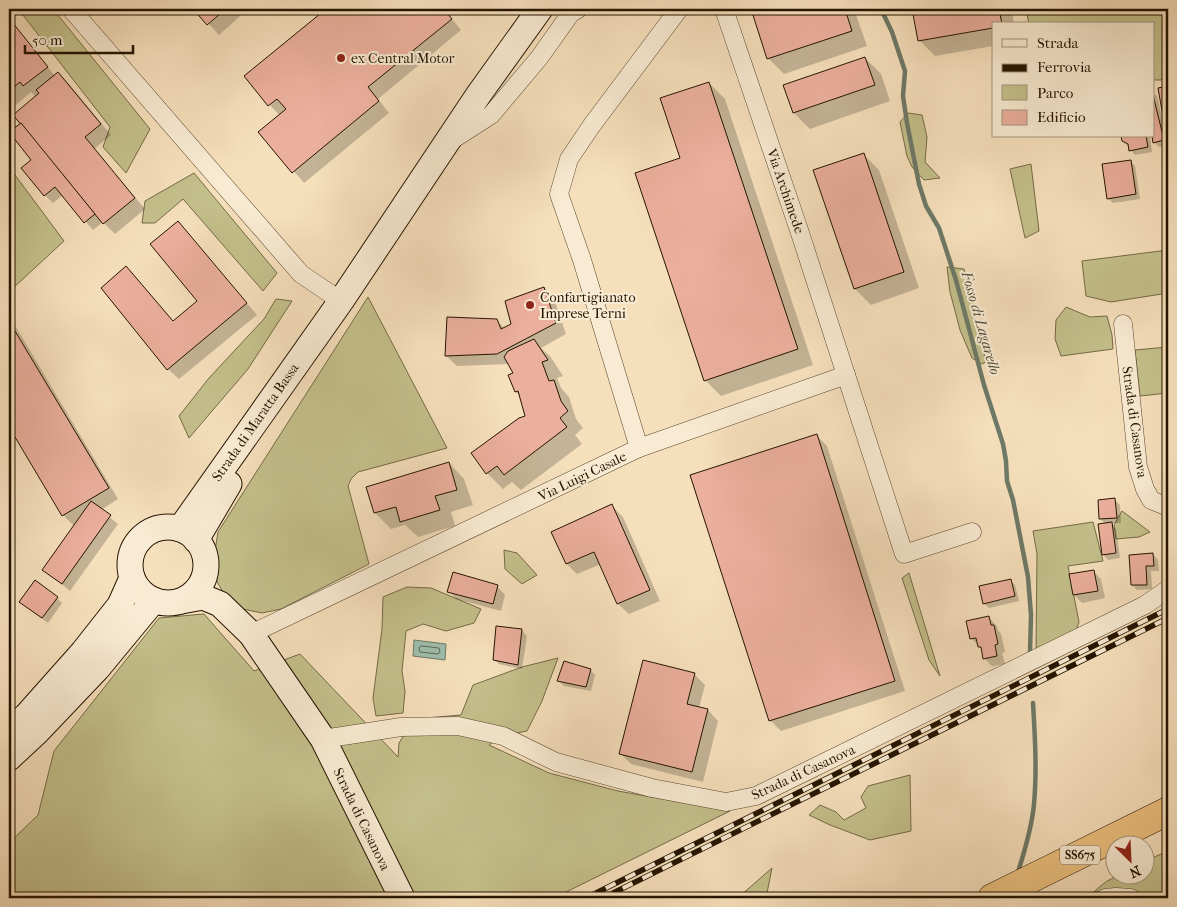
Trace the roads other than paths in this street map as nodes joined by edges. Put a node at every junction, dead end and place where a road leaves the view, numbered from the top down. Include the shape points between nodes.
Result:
1 (71, 9) edge
2 (540, 9) edge
3 (578, 9) edge
4 (679, 9) edge
5 (724, 9) edge
6 (445, 144) junction
7 (335, 308) junction
8 (1123, 324) dead end
9 (846, 374) junction
10 (639, 448) junction
11 (1168, 507) edge
12 (972, 532) dead end
13 (188, 534) junction
14 (206, 570) junction
15 (132, 578) junction
16 (1168, 589) edge
17 (154, 600) junction
18 (181, 600) junction
19 (220, 604) junction
20 (251, 634) junction
21 (9, 730) edge
22 (323, 739) junction
23 (9, 758) edge
24 (1168, 811) edge
25 (1168, 829) edge
26 (1154, 836) edge
27 (1104, 861) edge
28 (402, 898) edge
29 (992, 898) edge
30 (1027, 898) edge
31 (1105, 898) edge
32 (1131, 898) edge

1 - 7 street via 301,274
2 - 6 main road, Strada di Maratta Bassa
3 - 6 street, Strada di Maratta Bassa via 571,13 539,58 491,115
4 - 10 street, Via Luigi Casale via 569,159 559,194
5 - 9 street, Via Archimede
6 - 7 main road, Strada di Maratta Bassa
7 - 13 main road, Strada di Maratta Bassa
8 - 11 street, Strada di Casanova via 1138,467 1151,500
9 - 10 street
9 - 12 street, Via Archimede via 904,554
10 - 20 street, Via Luigi Casale
13 - 14 main road via 202,549
13 - 15 main road via 168,527 145,535 132,554
14 - 18 main road via 198,588
14 - 19 main road, Strada di Casanova
15 - 17 main road via 137,587
15 - 21 main road via 120,605 83,652 27,715
16 - 22 street, Strada di Casanova via 1119,618 749,798 726,802 652,788 556,762 503,736 458,726 401,727
17 - 18 main road
17 - 23 main road via 97,669
18 - 19 main road, Strada di Casanova via 203,597
19 - 20 main road, Strada di Casanova
20 - 22 main road, Strada di Casanova
22 - 28 main road, Strada di Casanova
24 - 29 highway, SS675
25 - 26 highway
27 - 30 highway, SS675
31 - 32 street

